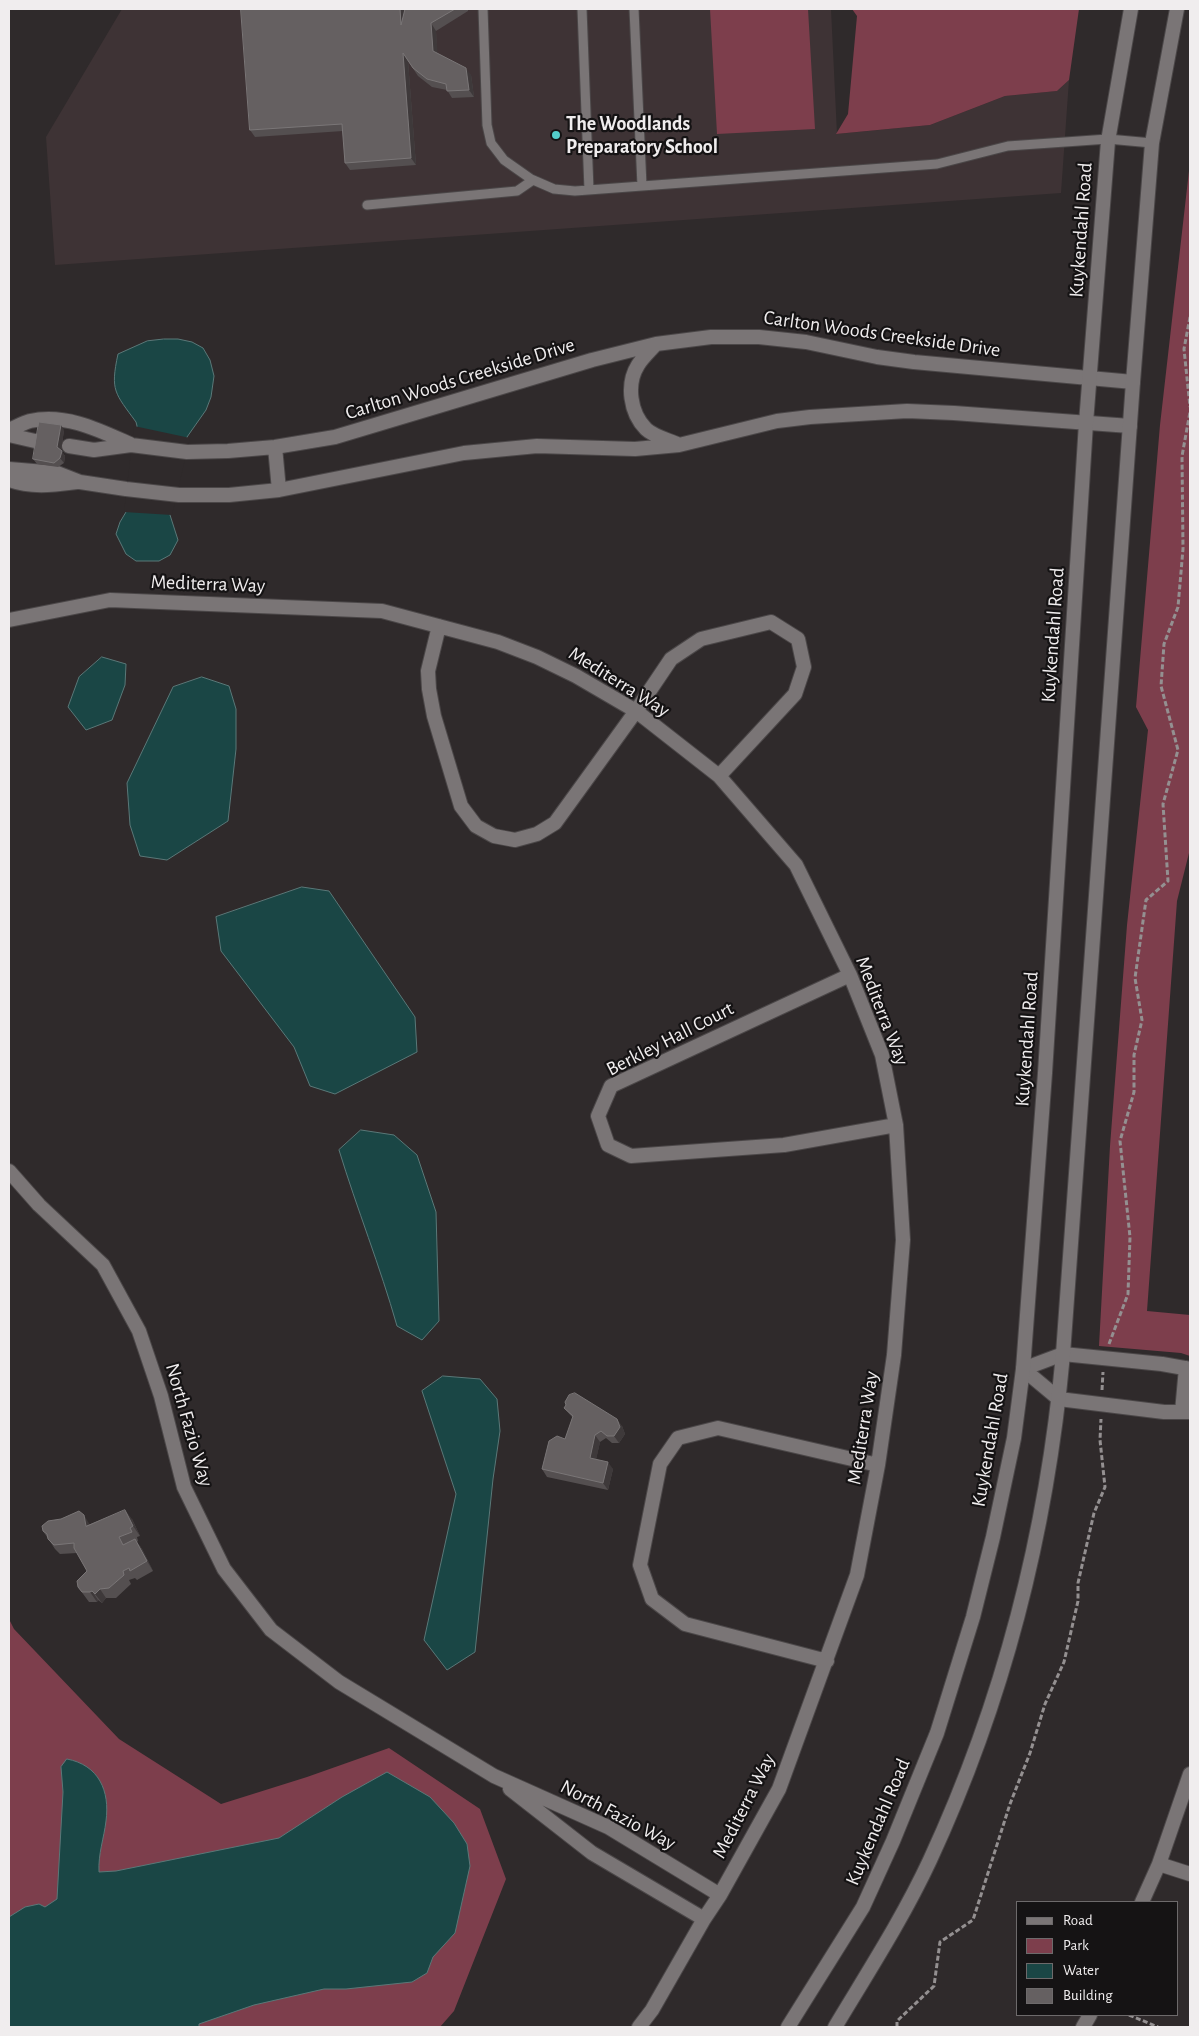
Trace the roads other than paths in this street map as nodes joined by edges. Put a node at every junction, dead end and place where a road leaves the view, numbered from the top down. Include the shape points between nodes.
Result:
1 (482, 9) edge
2 (582, 9) edge
3 (634, 9) edge
4 (1131, 9) edge
5 (1177, 9) edge
6 (1108, 139) junction
7 (1152, 143) junction
8 (533, 180) junction
9 (642, 186) junction
10 (589, 190) junction
11 (367, 205) dead end
12 (656, 344) junction
13 (1090, 379) junction
14 (1133, 382) junction
15 (1086, 423) junction
16 (1130, 426) junction
17 (9, 430) edge
18 (9, 435) edge
19 (36, 441) edge
20 (131, 444) junction
21 (679, 445) junction
22 (69, 446) dead end
23 (275, 447) junction
24 (9, 469) edge
25 (9, 480) edge
26 (80, 482) junction
27 (279, 490) junction
28 (9, 620) edge
29 (440, 626) junction
30 (636, 711) junction
31 (719, 776) junction
32 (850, 975) junction
33 (896, 1125) junction
34 (9, 1172) edge
35 (1062, 1354) junction
36 (1023, 1369) junction
37 (1188, 1369) edge
38 (1058, 1400) junction
39 (1186, 1412) edge
40 (878, 1465) junction
41 (827, 1661) junction
42 (1190, 1774) edge
43 (494, 1776) junction
44 (1159, 1864) junction
45 (1190, 1874) edge
46 (720, 1895) junction
47 (1142, 1901) edge
48 (704, 1918) junction
49 (1089, 2016) edge
50 (639, 2027) edge
51 (788, 2027) edge
52 (835, 2027) edge
53 (1083, 2027) edge

1 - 8 lane via 487,125 491,143 504,160
2 - 10 lane
3 - 9 lane
4 - 6 street, Kuykendahl Road
5 - 7 street
6 - 7 lane
6 - 9 lane via 1008,146 937,164
6 - 13 street, Kuykendahl Road
7 - 14 street
8 - 10 lane via 554,189
8 - 11 lane via 517,191
9 - 10 lane
12 - 13 street, Carlton Woods Creekside Drive via 711,337 759,336 914,362
12 - 21 street via 638,365 631,384 631,400 636,416 647,430
12 - 23 street, Carlton Woods Creekside Drive via 335,437
13 - 14 street, Carlton Woods Creekside Drive
13 - 15 street, Kuykendahl Road
14 - 16 street
15 - 16 street
15 - 21 street via 954,413 864,413 777,421
15 - 36 street, Kuykendahl Road
16 - 35 street
17 - 20 street, Carlton Woods Creekside Drive via 30,421 55,419 91,427
18 - 19 street
20 - 22 street, Carlton Woods Creekside Drive via 94,450
20 - 23 street, Carlton Woods Creekside Drive via 187,452
21 - 27 street via 635,449 537,446 464,453
23 - 27 street
24 - 26 street via 57,473
25 - 26 street via 44,486
26 - 27 street via 179,495
28 - 29 street, Mediterra Way via 110,600 382,611
29 - 30 street, Mediterra Way via 537,657
29 - 30 street via 428,671 434,716 461,806 476,826 494,836 515,840 537,834 555,823
30 - 31 street, Mediterra Way
30 - 31 street via 671,659 701,639 771,622 798,639 804,667 795,694
31 - 32 street, Mediterra Way via 796,865
32 - 33 street, Mediterra Way via 882,1055
32 - 33 street, Berkley Hall Court via 612,1086 598,1116 608,1144 631,1156 784,1145
33 - 40 street, Mediterra Way via 903,1240 894,1355
34 - 43 street, North Fazio Way via 38,1206 102,1265 139,1331 161,1396 184,1487 224,1569 271,1630 339,1682
35 - 36 street
35 - 37 street
35 - 38 street
36 - 38 street
36 - 51 street, Kuykendahl Road via 1014,1438 993,1537 973,1617 937,1733 863,1907
37 - 39 street
38 - 39 street
38 - 52 street via 1046,1491 1026,1590 995,1697 929,1861 895,1928
40 - 41 street, Mediterra Way via 857,1575
40 - 41 street via 718,1428 678,1438 660,1464 640,1565 652,1599 685,1624
41 - 46 street, Mediterra Way via 779,1789
42 - 44 street
43 - 46 street, North Fazio Way via 608,1828
43 - 48 street, North Fazio Way via 592,1854
44 - 45 street
44 - 47 street
46 - 48 street, Mediterra Way
48 - 50 street, Mediterra Way
49 - 53 street

